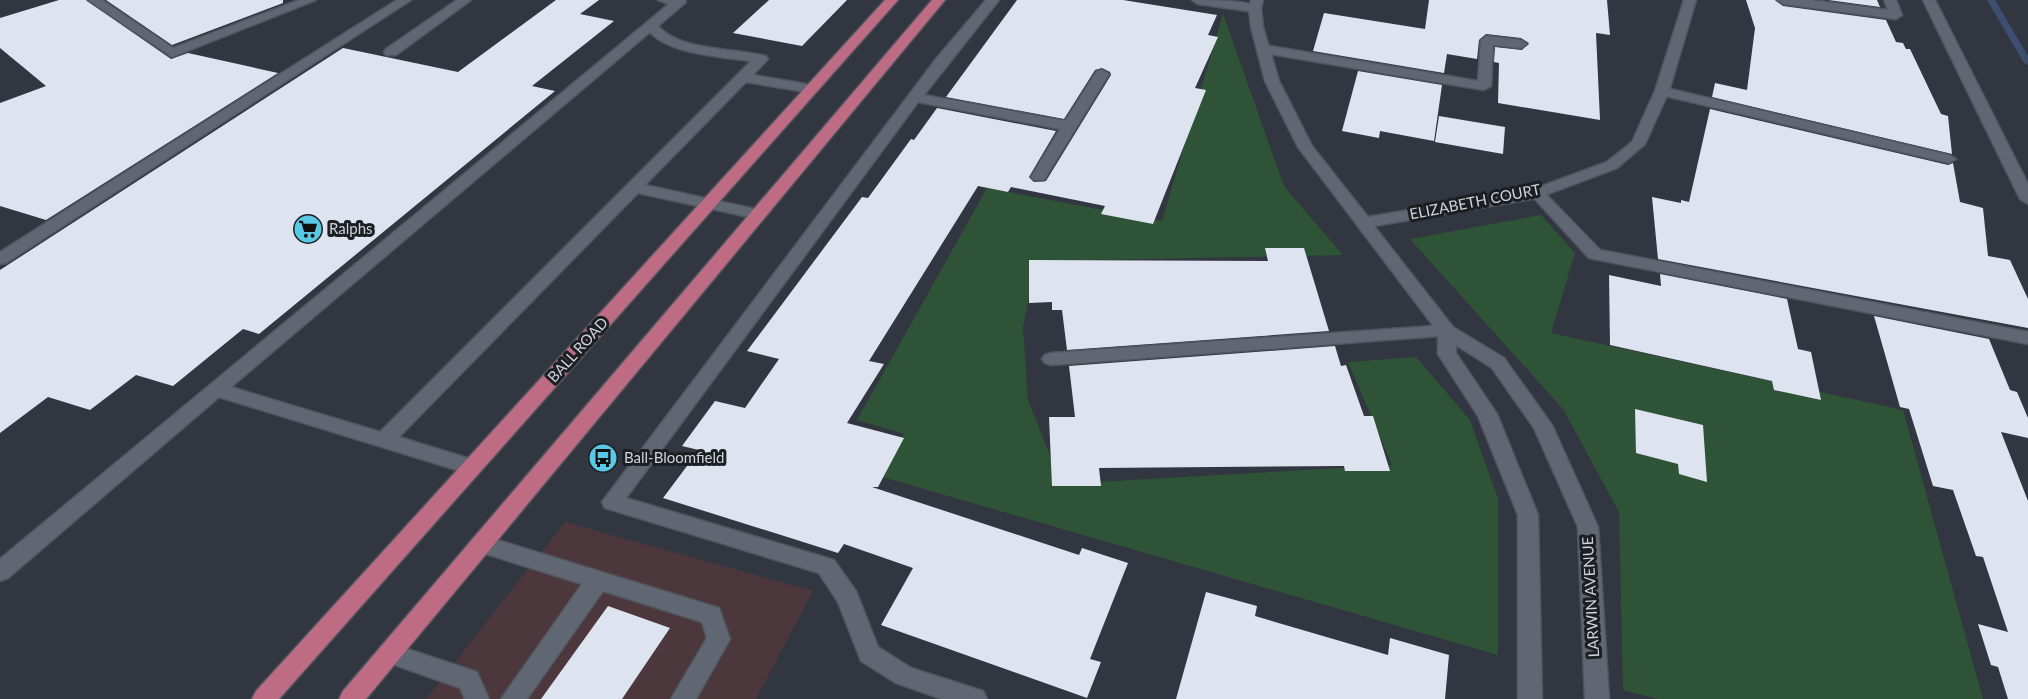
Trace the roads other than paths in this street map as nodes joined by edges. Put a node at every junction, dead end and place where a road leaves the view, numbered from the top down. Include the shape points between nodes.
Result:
1 (94, 0) edge
2 (310, 0) edge
3 (405, 0) edge
4 (465, 0) edge
5 (664, 0) edge
6 (892, 0) edge
7 (939, 0) edge
8 (993, 0) edge
9 (1198, 0) edge
10 (1690, 0) edge
11 (1783, 0) edge
12 (1890, 0) edge
13 (1929, 0) edge
14 (1256, 4) edge
15 (651, 25) junction
16 (1521, 44) dead end
17 (1264, 49) junction
18 (391, 52) dead end
19 (1102, 74) dead end
20 (743, 77) junction
21 (812, 89) junction
22 (1662, 91) junction
23 (915, 97) junction
24 (1069, 126) junction
25 (1949, 159) dead end
26 (1039, 177) dead end
27 (633, 187) junction
28 (1537, 193) junction
29 (2028, 199) edge
30 (709, 204) junction
31 (758, 214) junction
32 (1364, 223) junction
33 (0, 259) edge
34 (1447, 331) junction
35 (2028, 338) edge
36 (1051, 359) dead end
37 (216, 389) junction
38 (384, 440) junction
39 (472, 467) junction
40 (481, 544) junction
41 (0, 572) edge
42 (598, 580) junction
43 (389, 653) junction
44 (264, 699) edge
45 (351, 699) edge
46 (477, 699) edge
47 (513, 699) edge
48 (683, 699) edge
49 (975, 699) edge
50 (1530, 699) edge
51 (1596, 699) edge

1 - 2 street via 172,53
3 - 33 street
4 - 18 street
5 - 15 street via 680,2
6 - 21 main road, BALL ROAD
7 - 31 main road
8 - 23 street
9 - 14 street
10 - 22 street, ELIZABETH COURT
11 - 12 street via 1896,15
13 - 29 street
14 - 17 street, LARWIN AVENUE
15 - 20 street via 662,37 688,47 761,59
15 - 37 street
16 - 17 street via 1487,40 1484,86
17 - 32 street, LARWIN AVENUE via 1272,81 1305,147
19 - 24 street
20 - 21 street
20 - 27 street
21 - 30 main road, BALL ROAD
22 - 25 street
22 - 28 street, ELIZABETH COURT via 1638,144 1612,165
23 - 24 street
23 - 49 street via 612,502 826,566 848,598 869,654 904,676
24 - 26 street
27 - 30 street
27 - 38 street
28 - 32 street, ELIZABETH COURT
28 - 35 street via 1595,254
30 - 31 street
30 - 39 main road, BALL ROAD
31 - 40 main road
32 - 34 street, LARWIN AVENUE
34 - 36 street
34 - 50 street, LARWIN AVENUE via 1447,354 1487,414 1528,515
34 - 51 street, LARWIN AVENUE via 1498,363 1542,424 1587,527
37 - 38 street
37 - 41 street
38 - 39 street
39 - 44 main road, BALL ROAD
40 - 42 street
40 - 43 main road
42 - 47 street
42 - 48 street via 711,615 719,639
43 - 45 main road
43 - 46 street via 469,680

